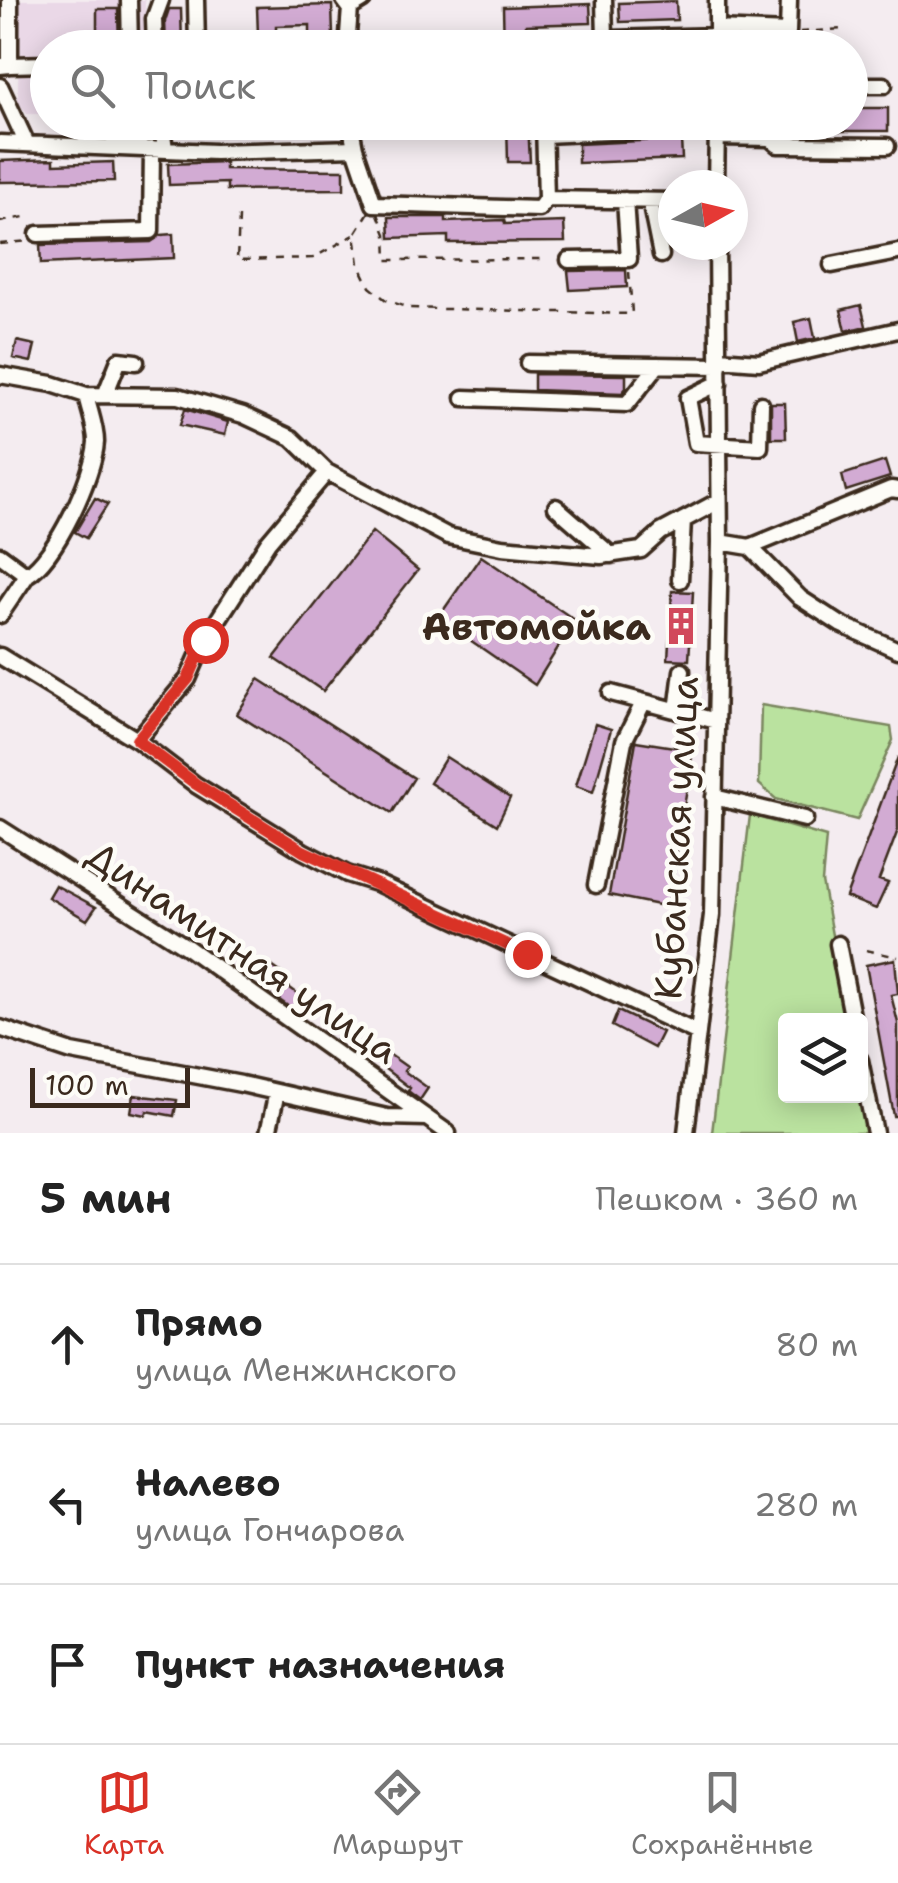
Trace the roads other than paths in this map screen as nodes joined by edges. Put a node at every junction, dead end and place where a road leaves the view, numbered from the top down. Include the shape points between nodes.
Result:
1 (10, 0) edge
2 (129, 0) edge
3 (161, 0) edge
4 (196, 0) edge
5 (604, 0) edge
6 (717, 0) edge
7 (789, 0) edge
8 (352, 3) edge
9 (130, 30) edge
10 (154, 30) edge
11 (197, 30) edge
12 (349, 30) edge
13 (605, 30) edge
14 (717, 30) edge
15 (788, 30) edge
16 (30, 64) edge
17 (5, 65) edge
18 (868, 84) edge
19 (884, 84) dead end
20 (0, 86) edge
21 (159, 140) edge
22 (353, 140) edge
23 (544, 140) edge
24 (716, 140) edge
25 (776, 140) edge
26 (0, 142) edge
27 (27, 144) junction
28 (886, 146) dead end
29 (158, 148) junction
30 (354, 148) junction
31 (716, 170) edge
32 (546, 199) junction
33 (626, 200) junction
34 (650, 201) junction
35 (658, 201) edge
36 (38, 234) road end
37 (658, 240) edge
38 (898, 252) edge
39 (569, 260) dead end
40 (717, 260) edge
41 (832, 265) dead end
42 (898, 330) edge
43 (136, 362) dead end
44 (528, 363) dead end
45 (719, 363) junction
46 (658, 365) junction
47 (0, 375) edge
48 (719, 383) junction
49 (86, 395) junction
50 (105, 395) junction
51 (464, 398) dead end
52 (761, 404) dead end
53 (719, 447) junction
54 (327, 472) junction
55 (898, 490) edge
56 (720, 500) junction
57 (556, 507) dead end
58 (683, 520) junction
59 (720, 542) junction
60 (750, 547) junction
61 (0, 555) edge
62 (611, 555) junction
63 (27, 574) junction
64 (680, 580) dead end
65 (0, 614) edge
66 (898, 650) edge
67 (0, 656) edge
68 (682, 672) dead end
69 (611, 694) dead end
70 (642, 703) junction
71 (677, 711) junction
72 (716, 721) junction
73 (137, 740) junction
74 (714, 798) junction
75 (805, 819) dead end
76 (0, 828) edge
77 (596, 885) dead end
78 (838, 944) dead end
79 (852, 1013) edge
80 (0, 1028) edge
81 (698, 1033) junction
82 (277, 1092) junction
83 (868, 1099) edge
84 (427, 1118) junction
85 (268, 1133) edge
86 (448, 1133) edge
87 (686, 1133) edge
88 (875, 1133) edge

1 - 17 street
2 - 9 street
3 - 10 street
4 - 11 street
5 - 13 street
6 - 14 street
7 - 15 street
8 - 12 street
16 - 17 street
18 - 19 street
20 - 27 street
21 - 29 street
22 - 30 street
23 - 32 street
24 - 31 street
25 - 28 street via 785,146
26 - 27 street
27 - 29 street
29 - 30 street
29 - 36 street via 151,232
30 - 32 street via 374,204 539,209
32 - 33 street
33 - 34 street
33 - 39 street via 628,259
34 - 35 street
34 - 37 street
38 - 41 street
40 - 45 street, Кубанская улица
42 - 45 street via 759,362
43 - 50 street via 119,360
44 - 46 street
45 - 46 street
45 - 48 street, Кубанская улица
46 - 51 street via 627,404
47 - 49 street
48 - 53 street, Кубанская улица
48 - 53 street via 688,398 696,444
49 - 50 street
49 - 63 street via 96,439 89,480 60,534
50 - 54 street via 178,396 243,415 292,438
52 - 53 street via 760,447
53 - 56 street, Кубанская улица
54 - 62 street via 448,536 554,554
54 - 73 street via 268,542 188,679
55 - 60 street
56 - 58 street
56 - 59 street, Кубанская улица
57 - 62 street
58 - 62 street via 641,550
58 - 64 street
59 - 60 street
59 - 72 street, Кубанская улица
60 - 66 street via 800,598
61 - 63 street
63 - 65 street
67 - 73 street
68 - 71 street
69 - 70 street
70 - 71 street
70 - 77 street via 624,740
71 - 72 street
72 - 74 street, Кубанская улица
73 - 81 street via 318,859
74 - 75 street
74 - 81 street, Кубанская улица via 712,915
76 - 84 street, Динамитная улица via 188,948
78 - 79 street
80 - 82 street via 72,1052
81 - 87 street, Кубанская улица
82 - 84 street via 386,1117
82 - 85 street
83 - 88 street
84 - 86 street, Динамитная улица

